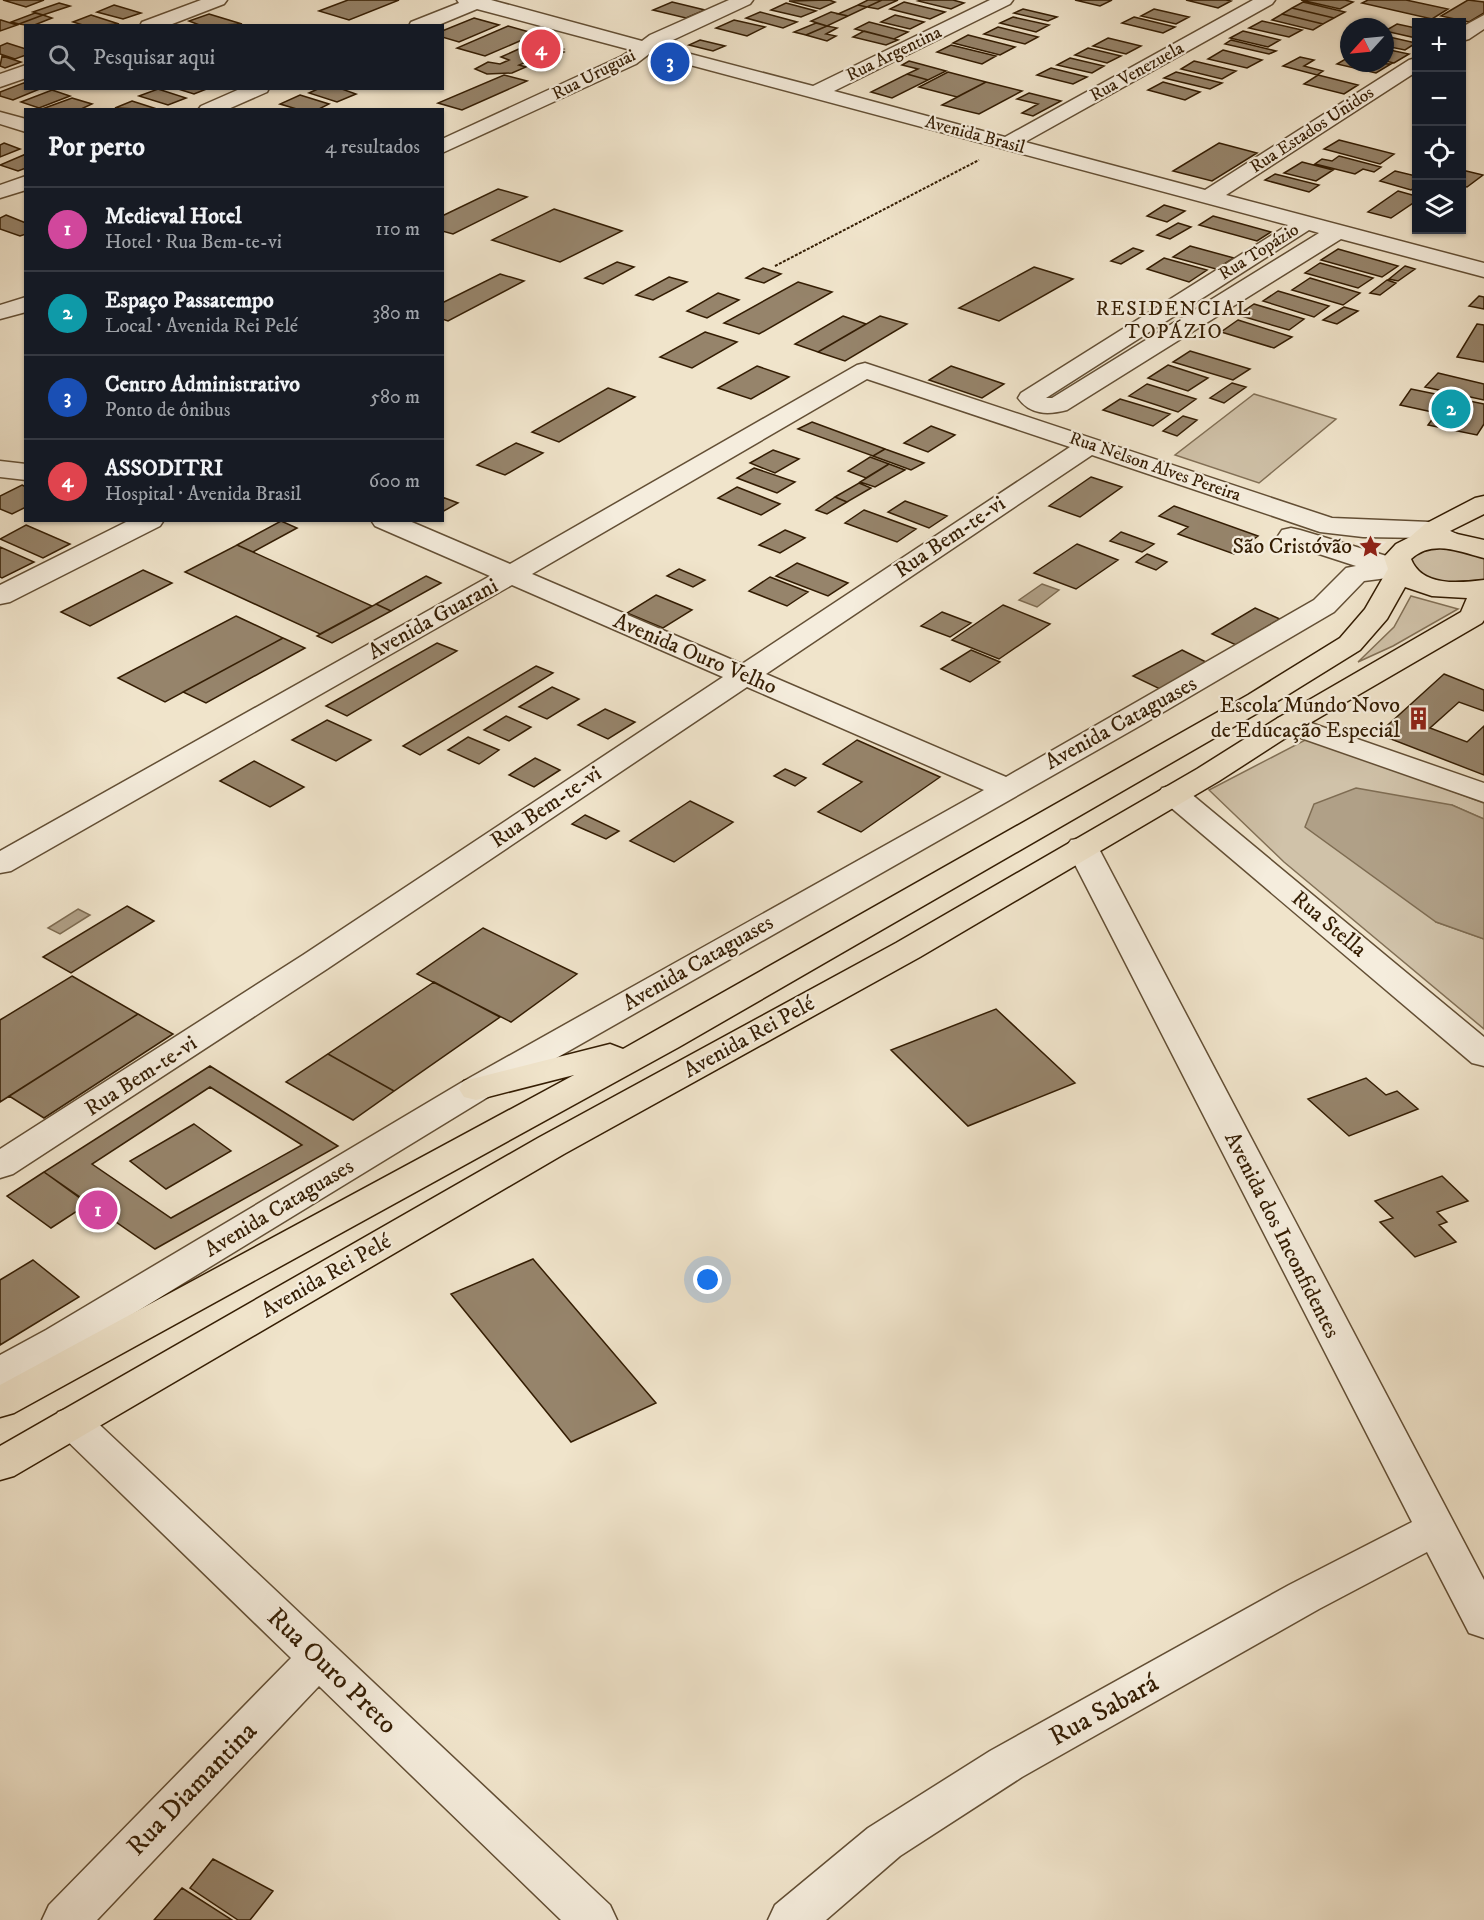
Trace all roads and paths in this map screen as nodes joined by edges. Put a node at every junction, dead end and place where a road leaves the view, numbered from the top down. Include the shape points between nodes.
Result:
1 (218, 0) edge
2 (744, 0) edge
3 (1004, 0) edge
4 (1266, 0) edge
5 (474, 1) edge
6 (1484, 21) edge
7 (154, 24) edge
8 (422, 24) edge
9 (1466, 32) edge
10 (646, 48) junction
11 (1412, 67) edge
12 (24, 72) edge
13 (0, 81) edge
14 (255, 90) edge
15 (815, 93) junction
16 (213, 108) edge
17 (0, 117) edge
18 (24, 125) edge
19 (1007, 144) junction
20 (444, 146) edge
21 (980, 160) dead end
22 (24, 183) edge
23 (0, 192) edge
24 (1208, 197) junction
25 (1306, 223) junction
26 (1338, 231) junction
27 (775, 266) dead end
28 (1484, 270) edge
29 (24, 305) edge
30 (0, 312) edge
31 (1159, 314) junction
32 (1191, 324) junction
33 (865, 370) joint
34 (843, 383) junction
35 (1090, 445) junction
36 (1067, 458) junction
37 (0, 469) edge
38 (24, 472) edge
39 (1484, 504) edge
40 (147, 522) edge
41 (388, 522) edge
42 (1433, 537) junction
43 (1484, 550) edge
44 (1400, 569) junction
45 (509, 576) junction
46 (1484, 588) edge
47 (1484, 592) edge
48 (0, 596) edge
49 (743, 675) junction
50 (1288, 724) junction
51 (1006, 788) junction
52 (1173, 794) junction
53 (1484, 794) edge
54 (1082, 848) junction
55 (0, 864) edge
56 (667, 1040) junction
57 (1484, 1055) edge
58 (477, 1089) junction
59 (0, 1166) edge
60 (0, 1373) edge
61 (0, 1403) edge
62 (72, 1422) junction
63 (0, 1465) edge
64 (1434, 1529) junction
65 (1484, 1622) edge
66 (318, 1658) junction
67 (66, 1920) edge
68 (593, 1920) edge
69 (792, 1920) edge

1 - 7 street
2 - 10 street, Rua Uruguai via 657,39
3 - 15 street, Rua Argentina
4 - 19 street, Rua Venezuela
5 - 8 street
5 - 10 street, Avenida Brasil
6 - 9 street
10 - 15 street, Avenida Brasil
10 - 20 street, Rua Uruguai via 630,60
11 - 24 street, Rua Estados Unidos
12 - 13 street
14 - 16 street
15 - 19 street, Avenida Brasil
17 - 18 street
19 - 24 street, Avenida Brasil
21 - 27 path
22 - 23 street
24 - 25 street, Avenida Brasil
25 - 26 street, Avenida Brasil
25 - 31 street, Rua Topázio
26 - 28 street, Avenida Brasil
26 - 32 street, Rua Topázio
29 - 30 street
31 - 32 street
31 - 32 street, Rua Topázio via 1030,398 1040,406 1058,405
33 - 34 street, Avenida Guarani
33 - 35 street, Rua Nelson Alves Pereira
34 - 36 street, Rua Nelson Alves Pereira
34 - 45 street, Avenida Guarani
35 - 36 street, Rua Bem-te-vi
35 - 42 street, Rua Nelson Alves Pereira via 1329,526
36 - 44 street, Rua Nelson Alves Pereira via 1323,547
36 - 49 street, Rua Bem-te-vi
37 - 38 street
39 - 42 main road, Avenida Rei Pelé
40 - 48 street
41 - 45 street, Avenida Ouro Velho
42 - 43 main road
42 - 44 main road, Avenida Rei Pelé via 1405,547 1397,557
44 - 46 main road via 1412,579 1449,591
44 - 51 street, Avenida Cataguases via 1356,574 1324,606
44 - 56 main road, Avenida Rei Pelé via 1377,613 1350,644
45 - 49 street, Avenida Ouro Velho
45 - 55 street, Avenida Guarani
47 - 50 main road, Avenida Rei Pelé via 1472,617
49 - 51 street, Avenida Ouro Velho
49 - 59 street, Rua Bem-te-vi via 305,969
50 - 52 main road, Avenida Rei Pelé
50 - 53 street
51 - 58 street, Avenida Cataguases
52 - 54 main road, Avenida Rei Pelé
52 - 57 street, Rua Stella
54 - 62 main road, Avenida Rei Pelé
54 - 64 street, Avenida dos Inconfidentes
56 - 58 main road
56 - 61 main road, Avenida Rei Pelé
58 - 60 street, Avenida Cataguases
62 - 63 main road, Avenida Rei Pelé
62 - 66 street, Rua Ouro Preto
64 - 65 street, Avenida dos Inconfidentes
64 - 69 street, Rua Sabará via 1006,1764 884,1842
66 - 67 street, Rua Diamantina
66 - 68 street, Rua Ouro Preto

